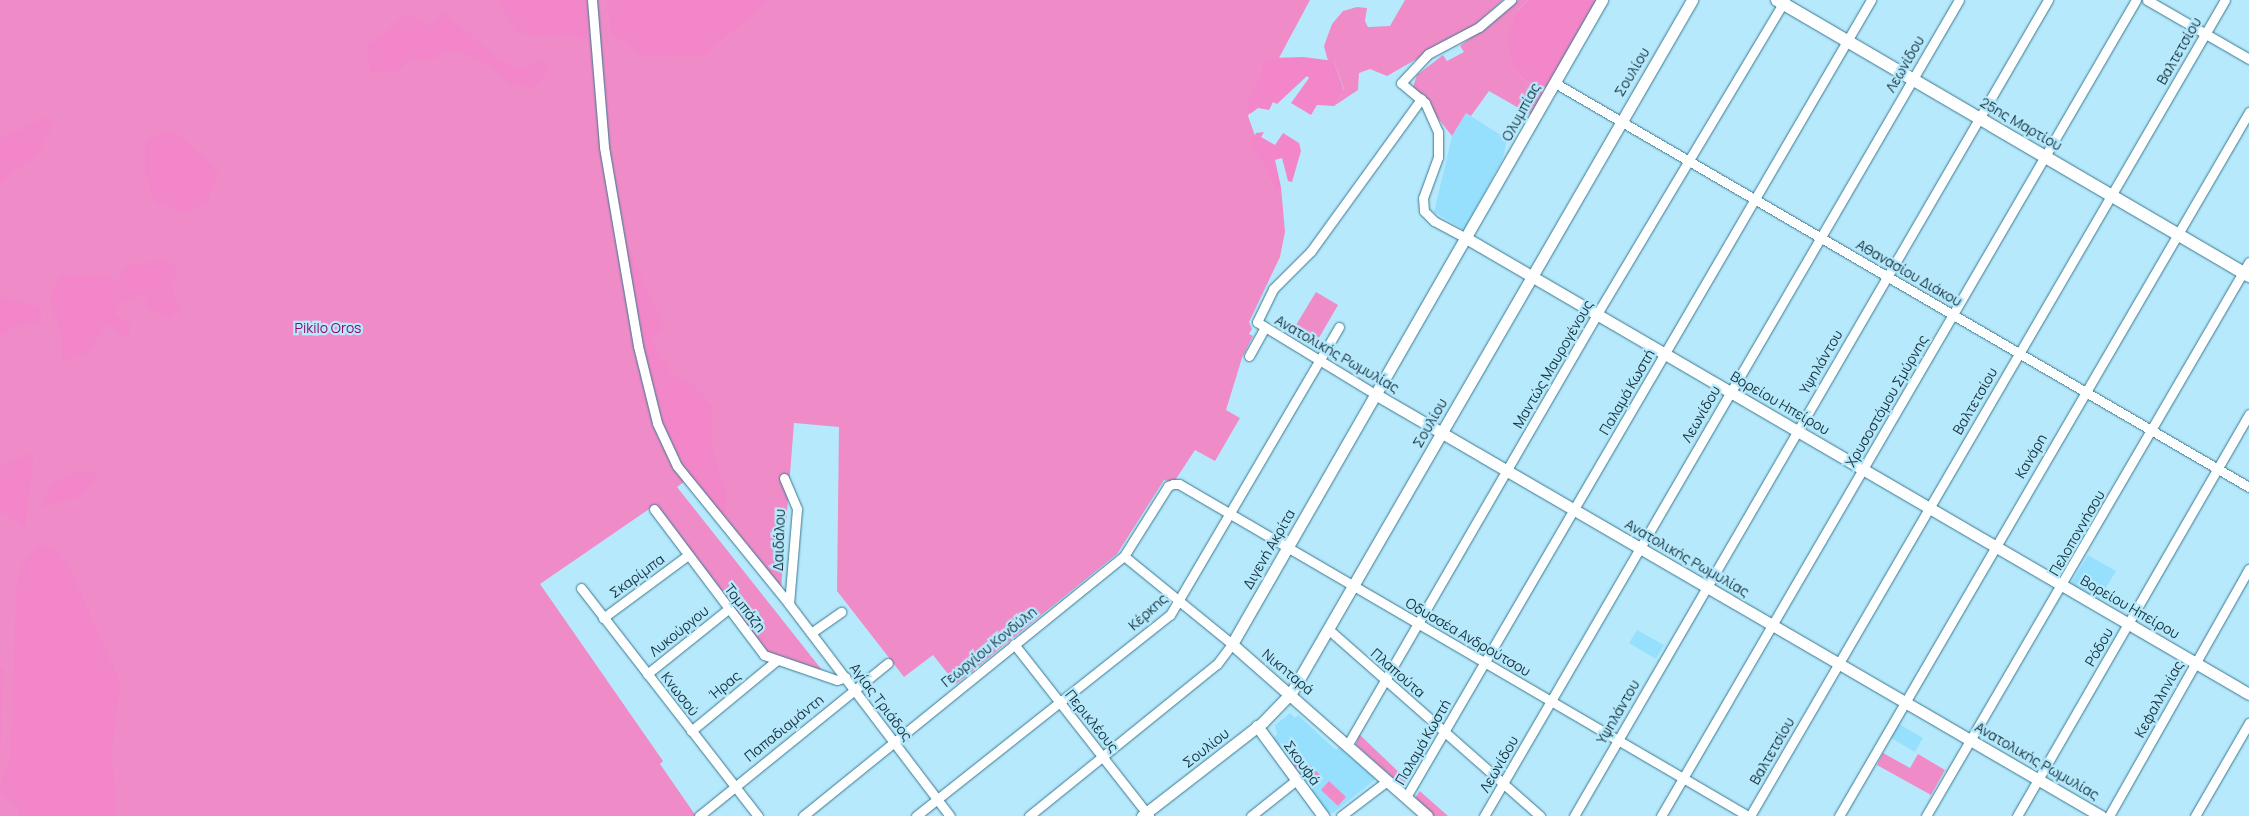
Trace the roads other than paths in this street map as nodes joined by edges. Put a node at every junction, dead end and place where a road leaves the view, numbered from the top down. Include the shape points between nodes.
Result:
1 (592, 0) edge
2 (1511, 0) edge
3 (1602, 0) edge
4 (1692, 0) edge
5 (1871, 0) edge
6 (1959, 0) edge
7 (2048, 0) edge
8 (2136, 0) edge
9 (2147, 0) edge
10 (2225, 0) edge
11 (1782, 1) edge
12 (2205, 34) junction
13 (1847, 40) junction
14 (2249, 59) edge
15 (1912, 78) junction
16 (1554, 83) junction
17 (1421, 98) junction
18 (2249, 112) edge
19 (1980, 118) junction
20 (1620, 121) junction
21 (2046, 156) junction
22 (1687, 160) junction
23 (2112, 195) junction
24 (1754, 200) junction
25 (2179, 234) junction
26 (1466, 238) junction
27 (1820, 238) junction
28 (2247, 270) edge
29 (1532, 276) junction
30 (1887, 277) junction
31 (1597, 314) junction
32 (1953, 315) junction
33 (1261, 327) junction
34 (1339, 327) dead end
35 (1665, 354) junction
36 (2019, 354) junction
37 (1248, 356) dead end
38 (1319, 360) junction
39 (1730, 392) junction
40 (2084, 392) junction
41 (1375, 394) junction
42 (2249, 414) edge
43 (1797, 431) junction
44 (2152, 431) junction
45 (1442, 432) junction
46 (1863, 469) junction
47 (2217, 469) junction
48 (1508, 471) junction
49 (784, 478) dead end
50 (1173, 484) joint
51 (2249, 487) edge
52 (1929, 507) junction
53 (654, 509) dead end
54 (1574, 509) junction
55 (1228, 514) junction
56 (1994, 546) junction
57 (1287, 547) junction
58 (1640, 547) junction
59 (688, 556) junction
60 (1124, 556) junction
61 (2249, 569) edge
62 (1353, 586) junction
63 (1706, 586) junction
64 (2063, 586) junction
65 (581, 588) dead end
66 (1179, 603) junction
67 (789, 604) junction
68 (728, 609) junction
69 (842, 612) dead end
70 (603, 618) junction
71 (1418, 624) junction
72 (2128, 624) junction
73 (1773, 625) junction
74 (1328, 629) junction
75 (811, 633) junction
76 (1014, 644) junction
77 (1232, 644) junction
78 (776, 661) junction
79 (1484, 662) junction
80 (2195, 662) junction
81 (888, 663) dead end
82 (1839, 663) junction
83 (647, 674) junction
84 (846, 677) junction
85 (1385, 679) junction
86 (855, 689) junction
87 (1291, 693) junction
88 (2249, 694) edge
89 (1551, 701) junction
90 (1905, 702) junction
91 (1059, 703) junction
92 (2249, 723) edge
93 (1258, 726) junction
94 (691, 731) junction
95 (1444, 732) junction
96 (1618, 739) junction
97 (1971, 740) junction
98 (895, 743) junction
99 (1348, 744) junction
100 (1103, 758) junction
101 (1684, 778) junction
102 (2039, 779) junction
103 (1295, 781) junction
104 (1387, 781) junction
105 (1504, 784) junction
106 (734, 786) junction
107 (1406, 797) junction
108 (937, 800) junction
109 (1146, 815) edge
110 (699, 816) edge
111 (758, 816) edge
112 (803, 816) edge
113 (916, 816) edge
114 (950, 816) edge
115 (1029, 816) edge
116 (1251, 816) edge
117 (1323, 816) edge
118 (1341, 816) edge
119 (1428, 816) edge
120 (1484, 816) edge
121 (1540, 816) edge
122 (1574, 816) edge
123 (1661, 816) edge
124 (1749, 816) edge
125 (1839, 816) edge
126 (1926, 816) edge
127 (2017, 816) edge
128 (2101, 816) edge
129 (2109, 816) edge
130 (2195, 816) edge

1 - 67 street, Αγίας Τριάδος via 604,147 638,346 656,423 677,466
2 - 17 street, Βορείου Ηπείρου via 1479,27 1428,54 1401,83
3 - 16 street, Ολυμπίας
4 - 20 street, Σουλίου
5 - 13 street, Παλαμά Κωστή
6 - 15 street, Λεωνίδου
7 - 19 street, Υψηλάντου
8 - 21 street, Χρυσοστόμου Σμύρνης
9 - 12 street
10 - 12 street, Βαλτετσίου
11 - 13 main road, 25ης Μαρτίου
11 - 22 street, Μαντώς Μαυρογένους
12 - 14 street
12 - 23 street, Βαλτετσίου
13 - 15 main road, 25ης Μαρτίου
13 - 24 street, Παλαμά Κωστή
15 - 19 main road, 25ης Μαρτίου
15 - 27 street, Λεωνίδου
16 - 20 street, Αθανασίου Διάκου
16 - 26 street, Ολυμπίας
17 - 26 street, Βορείου Ηπείρου via 1433,117 1439,144 1437,165 1422,206 1434,221
17 - 33 street via 1311,251 1273,289 1258,320
18 - 25 street, Κανάρη
19 - 21 main road, 25ης Μαρτίου
19 - 30 street, Υψηλάντου
20 - 22 street, Αθανασίου Διάκου
20 - 29 street, Σουλίου
21 - 23 main road, 25ης Μαρτίου
21 - 32 street, Χρυσοστόμου Σμύρνης
22 - 24 street, Αθανασίου Διάκου
22 - 31 street, Μαντώς Μαυρογένους
23 - 25 main road, 25ης Μαρτίου
23 - 36 street, Βαλτετσίου
24 - 27 street, Αθανασίου Διάκου
24 - 35 street, Παλαμά Κωστή
25 - 28 main road, 25ης Μαρτίου
25 - 40 street, Κανάρη
26 - 29 street, Βορείου Ηπείρου
26 - 41 street, Διγενή Ακρίτα
27 - 30 street, Αθανασίου Διάκου
27 - 39 street, Λεωνίδου
28 - 44 street, Πελοποννήσου
29 - 31 street, Βορείου Ηπείρου
29 - 45 street, Σουλίου
30 - 32 street, Αθανασίου Διάκου
30 - 43 street, Υψηλάντου
31 - 35 street, Βορείου Ηπείρου
31 - 48 street, Μαντώς Μαυρογένους
32 - 36 street, Αθανασίου Διάκου
32 - 46 street, Χρυσοστόμου Σμύρνης
33 - 37 street
33 - 38 street, Ανατολικής Ρωμυλίας
34 - 38 street, Κέρκης
35 - 39 street, Βορείου Ηπείρου
35 - 54 street, Παλαμά Κωστή
36 - 40 street, Αθανασίου Διάκου
36 - 52 street, Βαλτετσίου
38 - 41 street, Ανατολικής Ρωμυλίας
38 - 55 street, Κέρκης
39 - 43 street, Βορείου Ηπείρου
39 - 58 street, Λεωνίδου
40 - 44 street, Αθανασίου Διάκου
40 - 56 street, Κανάρη
41 - 45 street, Ανατολικής Ρωμυλίας
41 - 57 street, Διγενή Ακρίτα
42 - 47 street, Ρόδου
43 - 46 street, Βορείου Ηπείρου
43 - 63 street, Υψηλάντου
44 - 47 street, Αθανασίου Διάκου
44 - 64 street, Πελοποννήσου
45 - 48 street, Ανατολικής Ρωμυλίας
45 - 62 street, Σουλίου
46 - 52 street, Βορείου Ηπείρου
46 - 73 street, Χρυσοστόμου Σμύρνης
47 - 51 street, Αθανασίου Διάκου
47 - 72 street, Ρόδου
48 - 54 street, Ανατολικής Ρωμυλίας
48 - 71 street, Μαντώς Μαυρογένους
49 - 67 street, Δαιδάλου via 797,509
50 - 55 street, Οδυσσέα Ανδρούτσου via 1180,484
50 - 60 street, Γεωργίου Κονδύλη via 1168,486
52 - 56 street, Βορείου Ηπείρου
52 - 82 street, Βαλτετσίου
53 - 59 street, Τομπάζη
54 - 58 street, Ανατολικής Ρωμυλίας
54 - 79 street, Παλαμά Κωστή
55 - 57 street, Οδυσσέα Ανδρούτσου
55 - 66 street, Κέρκης
56 - 64 street, Βορείου Ηπείρου
56 - 90 street, Κανάρη
57 - 62 street, Οδυσσέα Ανδρούτσου
57 - 77 street, Διγενή Ακρίτα
58 - 63 street, Ανατολικής Ρωμυλίας
58 - 89 street, Λεωνίδου
59 - 68 street, Τομπάζη
59 - 70 street, Σκαρίμπα
60 - 66 street, Νικηταρά
60 - 76 street, Γεωργίου Κονδύλη
61 - 80 street, Κεφαλληνίας
62 - 71 street, Οδυσσέα Ανδρούτσου
62 - 74 street, Σουλίου
63 - 73 street, Ανατολικής Ρωμυλίας
63 - 96 street, Υψηλάντου
64 - 72 street, Βορείου Ηπείρου
64 - 97 street, Πελοποννήσου
65 - 70 street, Κνωσού
66 - 77 street, Νικηταρά
66 - 91 street, Κέρκης via 1170,615
67 - 75 street, Αγίας Τριάδος
68 - 78 street, Τομπάζη via 764,655
68 - 83 street, Λυκούργου
69 - 75 street
70 - 83 street, Κνωσού
71 - 79 street, Οδυσσέα Ανδρούτσου
71 - 85 street, Μαντώς Μαυρογένους
72 - 80 street, Βορείου Ηπείρου
72 - 102 street, Ρόδου
73 - 82 street, Ανατολικής Ρωμυλίας
73 - 101 street, Χρυσοστόμου Σμύρνης
74 - 85 street, Πλαπούτα
74 - 87 street, Σουλίου
75 - 84 street, Αγίας Τριάδος
76 - 91 street, Περικλέους
76 - 98 street, Γεωργίου Κονδύλη
77 - 87 street, Νικηταρά
77 - 100 street, Διγενή Ακρίτα via 1217,664
78 - 84 street, Τομπάζη via 837,680
78 - 94 street, Ήρας
79 - 89 street, Οδυσσέα Ανδρούτσου
79 - 95 street, Παλαμά Κωστή
80 - 88 street, Βορείου Ηπείρου
80 - 129 street, Κεφαλληνίας
81 - 86 street, Παπαδιαμάντη
82 - 90 street, Ανατολικής Ρωμυλίας
82 - 124 street, Βαλτετσίου
83 - 94 street, Κνωσού
84 - 86 street, Αγίας Τριάδος
85 - 95 street, Πλαπούτα
85 - 99 street, Μαντώς Μαυρογένους
86 - 98 street, Αγίας Τριάδος
86 - 106 street, Παπαδιαμάντη
87 - 93 street, Σουλίου
87 - 99 street, Νικηταρά
89 - 96 street, Οδυσσέα Ανδρούτσου
89 - 105 street, Λεωνίδου
90 - 97 street, Ανατολικής Ρωμυλίας
90 - 125 street, Κανάρη
91 - 100 street, Περικλέους
91 - 108 street, Κέρκης
92 - 130 street
93 - 103 street, Σκουφά
93 - 109 street, Σουλίου
94 - 106 street, Κνωσού
95 - 105 street, Πλαπούτα
95 - 107 street, Παλαμά Κωστή
96 - 101 street, Οδυσσέα Ανδρούτσου
96 - 122 street, Υψηλάντου
97 - 102 street, Ανατολικής Ρωμυλίας
97 - 126 street, Πελοποννήσου
98 - 108 street, Αγίας Τριάδος
98 - 112 street, Γεωργίου Κονδύλη
99 - 104 street, Νικηταρά
100 - 109 street, Περικλέους
100 - 115 street, Διγενή Ακρίτα
101 - 123 street, Χρυσοστόμου Σμύρνης
101 - 124 street, Οδυσσέα Ανδρούτσου
102 - 127 street, Ρόδου
102 - 128 street, Ανατολικής Ρωμυλίας
103 - 116 street
103 - 117 street, Σκουφά
104 - 107 street, Νικηταρά
104 - 118 street
105 - 120 street, Λεωνίδου
105 - 121 street, Πλαπούτα
106 - 110 street, Παπαδιαμάντη
106 - 111 street, Κνωσού
107 - 119 street, Νικηταρά
108 - 113 street, Κέρκης
108 - 114 street, Αγίας Τριάδος

